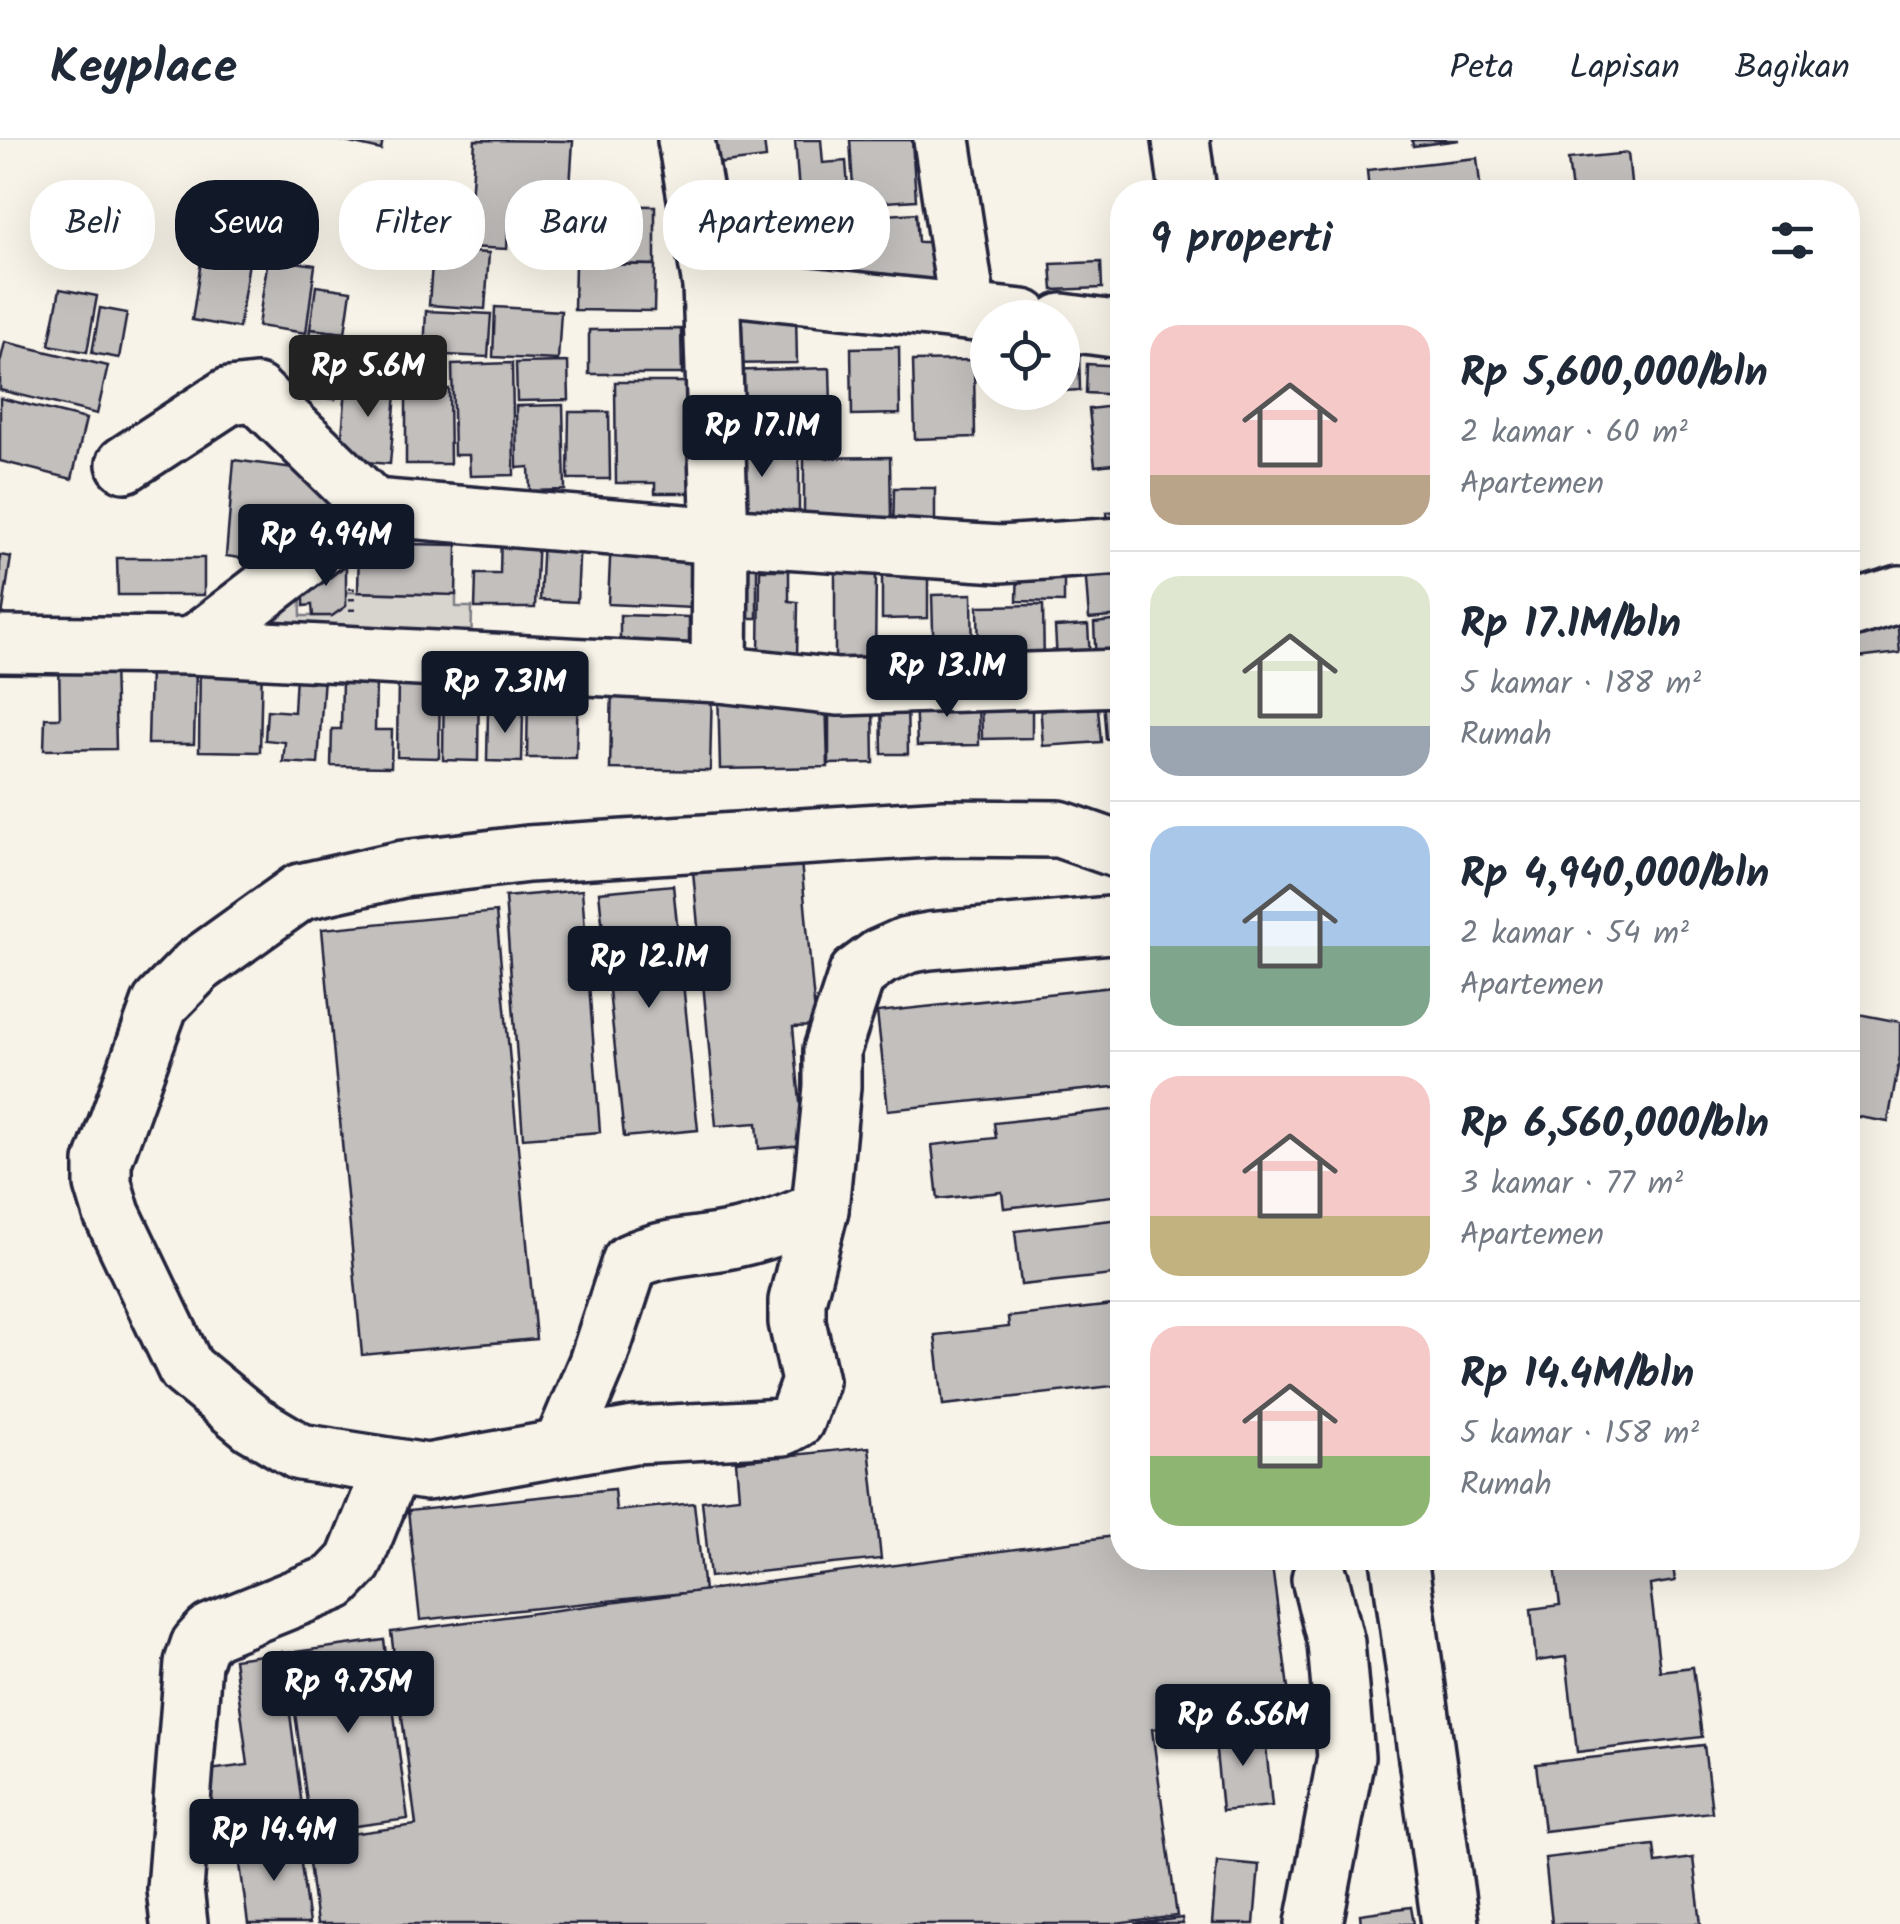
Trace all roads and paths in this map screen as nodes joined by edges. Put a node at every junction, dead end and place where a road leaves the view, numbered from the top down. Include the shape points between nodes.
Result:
1 (686, 140) edge
2 (942, 140) edge
3 (1180, 140) edge
4 (1186, 180) edge
5 (711, 285) junction
6 (968, 311) joint
7 (1080, 324) edge
8 (1110, 328) edge
9 (125, 464) dead end
10 (363, 514) junction
11 (720, 536) junction
12 (1110, 547) edge
13 (1900, 594) edge
14 (1860, 606) edge
15 (0, 644) edge
16 (192, 646) junction
17 (351, 654) junction
18 (719, 674) junction
19 (1110, 678) edge
20 (1110, 847) edge
21 (1110, 925) edge
22 (820, 1209) junction
23 (562, 1446) junction
24 (392, 1468) junction
25 (1401, 1570) edge
26 (1320, 1579) dead end
27 (1410, 1630) junction
28 (1336, 1643) junction
29 (179, 1924) edge
30 (1314, 1924) edge
31 (1450, 1924) edge

1 - 5 street
2 - 6 street
3 - 4 street
5 - 6 street
5 - 11 street
7 - 8 street
9 - 10 street via 229,396 256,393
10 - 11 street
10 - 16 street
10 - 17 path
11 - 12 street via 1000,554
11 - 18 street
13 - 14 street
15 - 16 street
16 - 17 street
17 - 18 street
18 - 19 street via 838,687
20 - 24 street via 1059,828 944,828 420,866 300,892 197,966 160,1004 102,1162 112,1214 186,1369 252,1424 300,1452
21 - 22 street via 929,940 880,957 857,974 832,1050
22 - 23 street via 785,1225 652,1251 630,1262
22 - 23 street via 797,1301 810,1381 796,1420 783,1428 634,1435
23 - 24 street via 427,1472
24 - 29 street via 354,1562 335,1582 211,1632 199,1645 175,1890
25 - 27 street
26 - 28 street
27 - 28 street
27 - 31 street
28 - 30 street via 1346,1757

